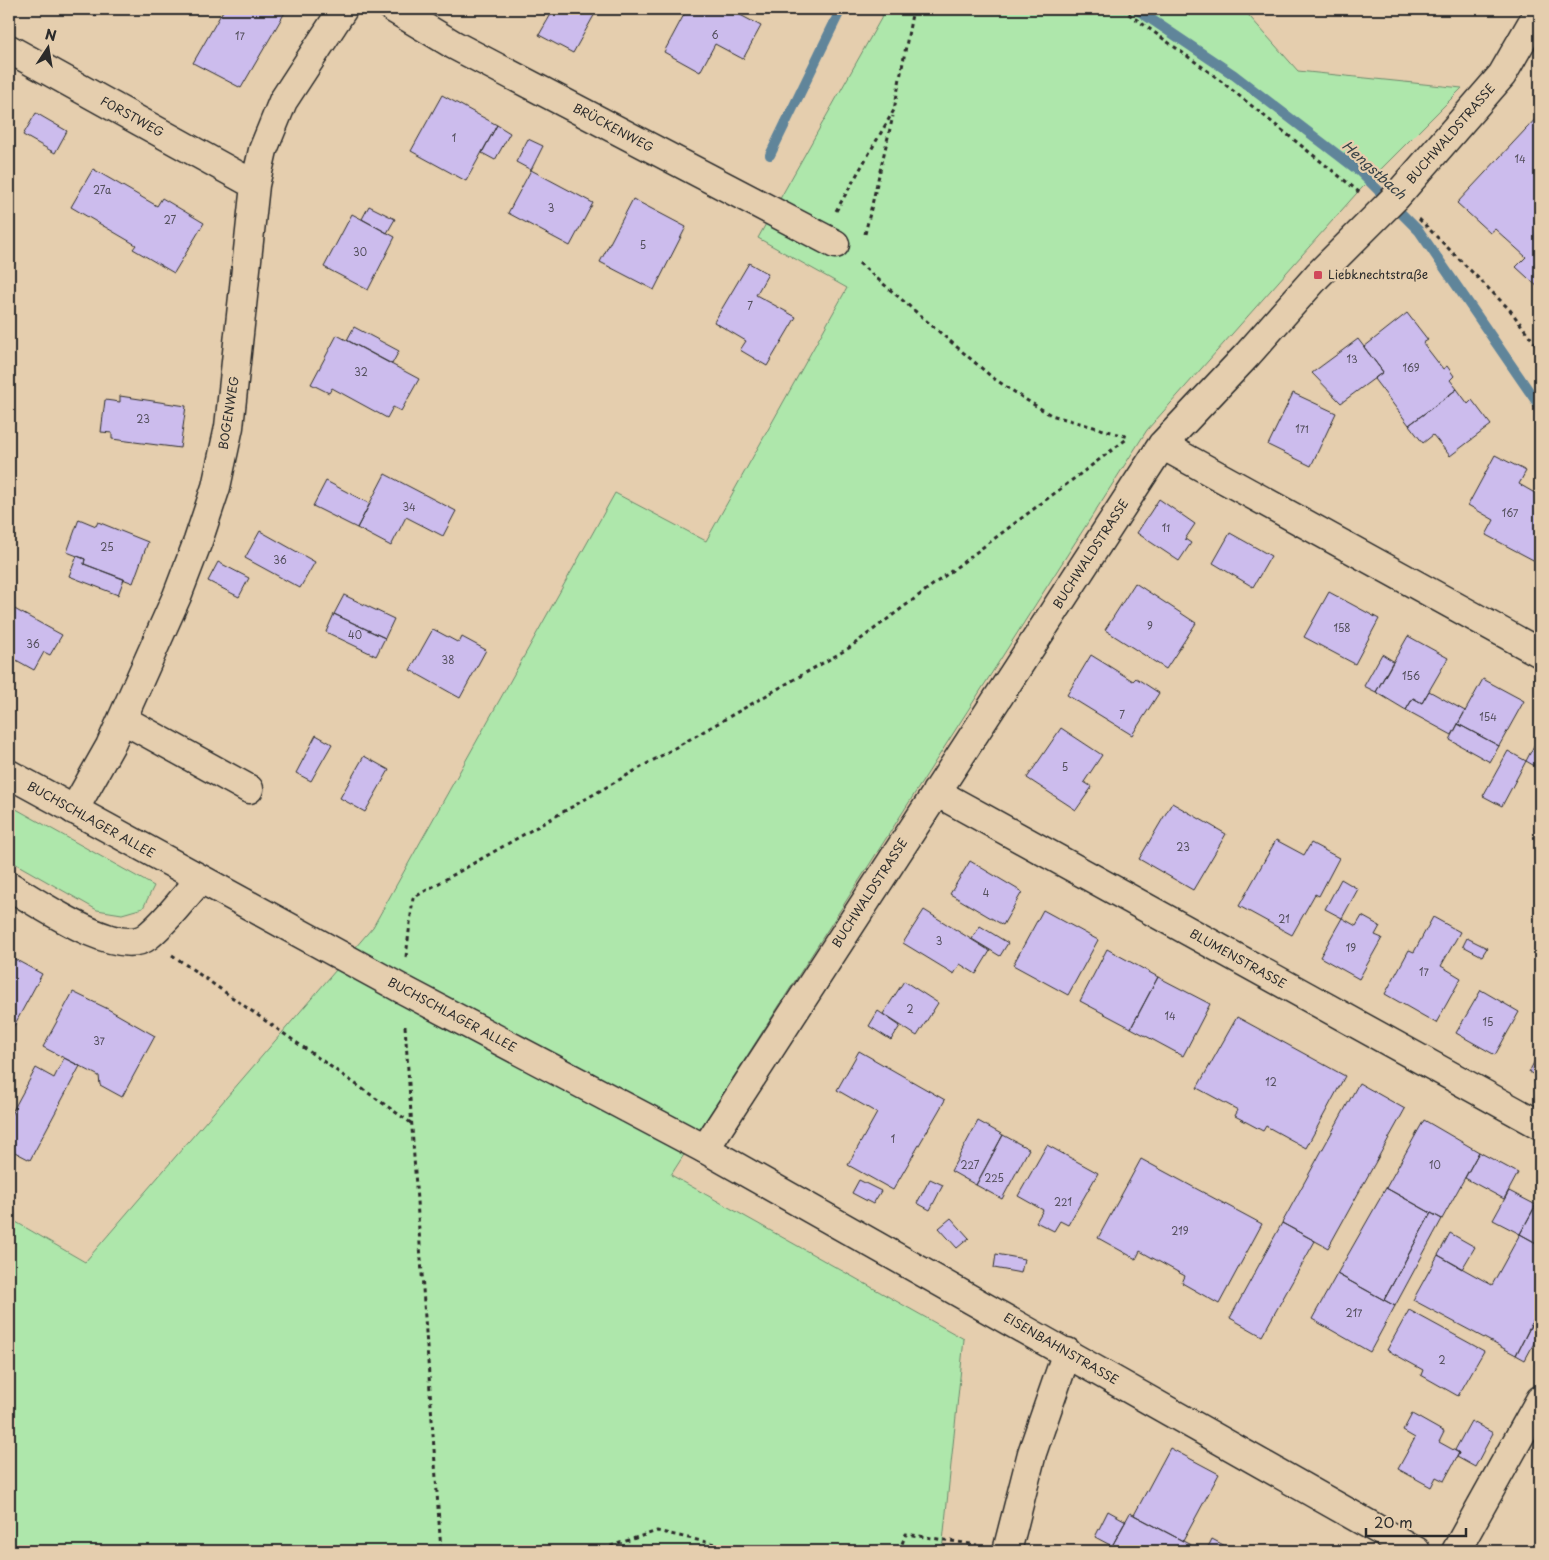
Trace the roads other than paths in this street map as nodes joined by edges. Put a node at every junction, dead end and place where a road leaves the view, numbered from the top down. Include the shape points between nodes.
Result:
1 (342, 9) edge
2 (394, 9) edge
3 (1540, 9) edge
4 (9, 49) edge
5 (255, 185) junction
6 (828, 240) road end
7 (1162, 445) junction
8 (1540, 653) edge
9 (122, 719) junction
10 (9, 774) edge
11 (249, 788) dead end
12 (936, 792) junction
13 (74, 810) junction
14 (200, 880) junction
15 (9, 886) edge
16 (1540, 1126) edge
17 (706, 1149) junction
18 (1067, 1352) junction
19 (1540, 1400) edge
20 (1007, 1550) edge
21 (1416, 1551) edge
22 (1456, 1551) edge

1 - 5 street, BOGENWEG via 282,101 263,150
2 - 6 street, BRÜCKENWEG via 454,45
3 - 7 street, BUCHWALDSTRASSE via 1502,75 1388,205 1318,275
4 - 5 street, FORSTWEG
5 - 9 street, BOGENWEG via 229,427 216,487 176,596
7 - 8 street
7 - 12 street, BUCHWALDSTRASSE
9 - 11 street
9 - 13 street, BOGENWEG
10 - 13 street, BUCHSCHLAGER ALLEE
12 - 16 street, BLUMENSTRASSE
12 - 17 street, BUCHWALDSTRASSE
13 - 14 street, BUCHSCHLAGER ALLEE
14 - 15 street via 147,937 134,942 116,942 97,936
14 - 17 street, BUCHSCHLAGER ALLEE
17 - 18 street, EISENBAHNSTRASSE
18 - 20 street via 1032,1453
18 - 21 street, EISENBAHNSTRASSE
19 - 22 street

